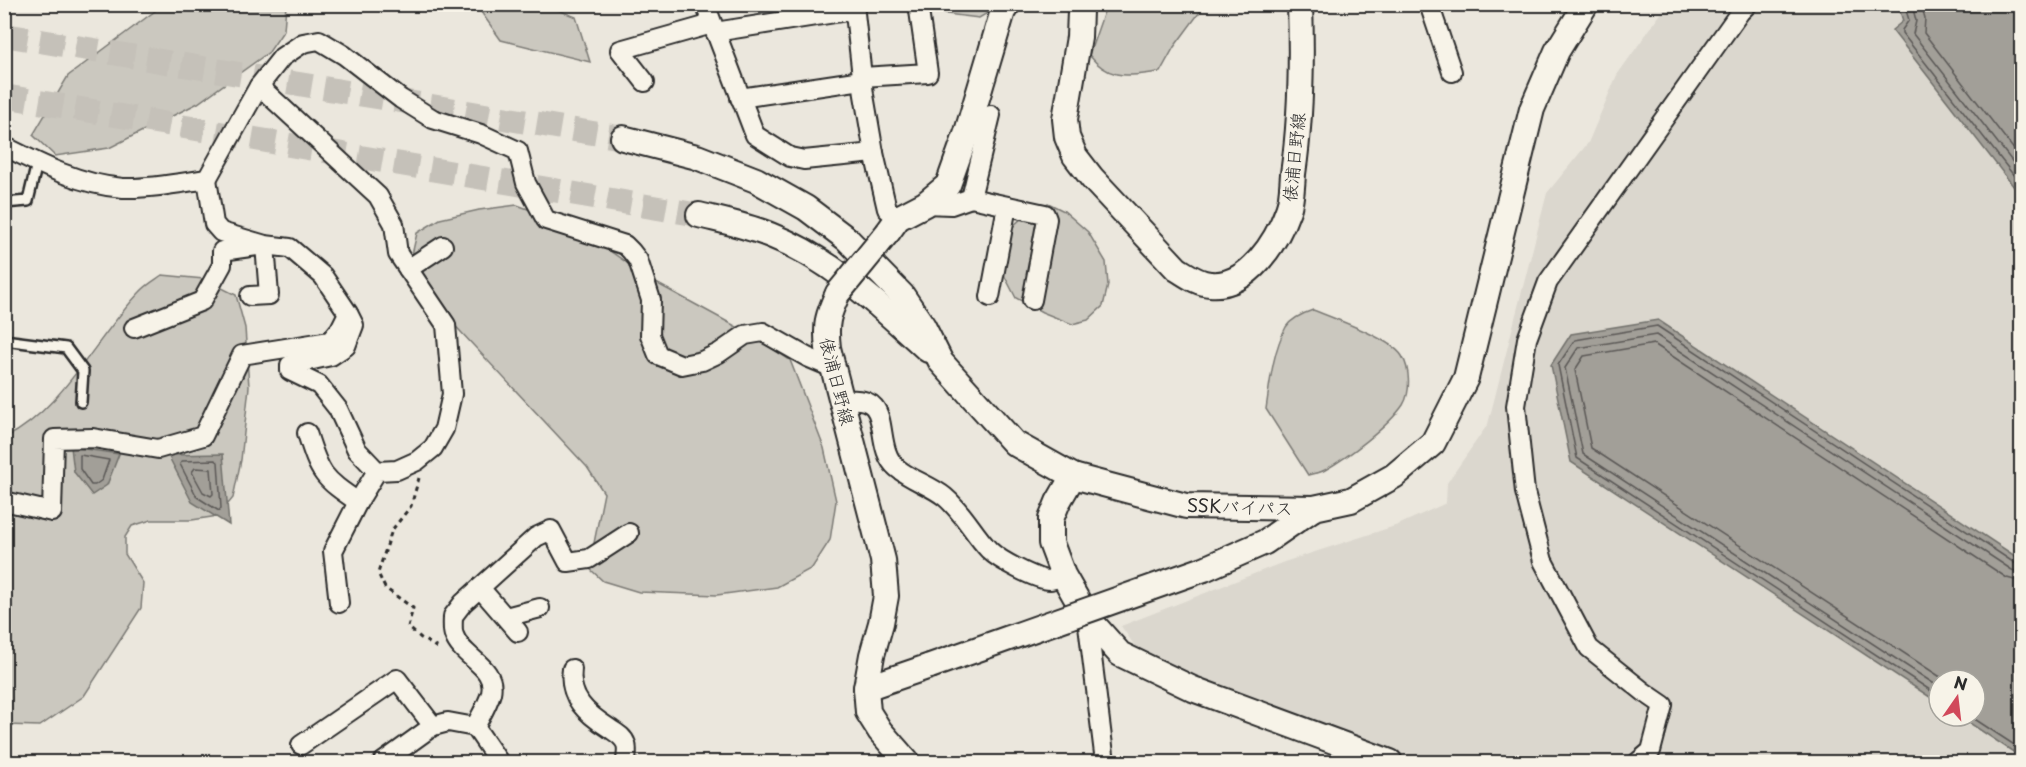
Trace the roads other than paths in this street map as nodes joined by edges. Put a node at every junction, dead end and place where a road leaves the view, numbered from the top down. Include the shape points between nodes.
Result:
1 (705, 4) edge
2 (918, 4) edge
3 (1008, 4) edge
4 (1078, 4) edge
5 (1300, 4) edge
6 (1429, 4) edge
7 (1586, 4) edge
8 (1748, 4) edge
9 (854, 7) edge
10 (713, 28) junction
11 (1452, 72) dead end
12 (862, 79) junction
13 (645, 82) dead end
14 (259, 86) junction
15 (740, 98) junction
16 (991, 115) dead end
17 (623, 138) tunnel mouth
18 (4, 146) edge
19 (874, 153) junction
20 (37, 163) junction
21 (207, 179) junction
22 (971, 198) junction
23 (4, 203) edge
24 (925, 204) junction
25 (1007, 206) junction
26 (699, 215) tunnel mouth
27 (893, 225) junction
28 (265, 245) junction
29 (443, 246) dead end
30 (408, 269) junction
31 (250, 296) dead end
32 (990, 297) dead end
33 (1032, 300) dead end
34 (348, 313) junction
35 (134, 328) dead end
36 (4, 340) edge
37 (941, 362) junction
38 (833, 368) junction
39 (843, 401) junction
40 (81, 402) dead end
41 (307, 433) dead end
42 (377, 471) junction
43 (1073, 476) junction
44 (4, 501) edge
45 (358, 502) junction
46 (1314, 508) junction
47 (629, 533) dead end
48 (1064, 575) junction
49 (480, 588) junction
50 (339, 603) dead end
51 (540, 608) dead end
52 (506, 617) junction
53 (1087, 617) junction
54 (518, 632) dead end
55 (572, 669) dead end
56 (866, 688) junction
57 (433, 726) junction
58 (475, 728) junction
59 (301, 745) dead end
60 (383, 762) edge
61 (499, 762) edge
62 (626, 762) edge
63 (906, 762) edge
64 (1105, 762) edge
65 (1390, 762) edge
66 (1638, 762) edge

1 - 10 street
2 - 12 street via 928,73
3 - 24 street, 俵浦日野線 via 948,185
4 - 5 street, 俵浦日野線 via 1079,37 1065,119 1075,156 1177,268 1210,284 1230,283 1252,269 1269,247 1288,209 1297,147
6 - 11 street
7 - 46 street, SSKバイパス via 1557,51 1532,109 1466,378 1433,443 1394,476 1351,500
8 - 66 street via 1548,282 1527,339 1516,406 1525,492 1543,561 1589,648 1664,705 1651,751
9 - 10 street
9 - 12 street
10 - 13 street via 620,50
10 - 15 street
12 - 15 street
12 - 19 street
14 - 21 street
14 - 30 street via 378,196 394,224 398,254
14 - 38 street via 282,57 303,43 320,40 433,119 518,151 526,183 546,220 625,245 638,260 644,276 651,300 650,335 658,355 682,365 702,361 745,335 763,332
15 - 19 street via 755,135 790,157 804,160
16 - 22 street
17 - 37 street, SSKバイパス via 697,156 756,180 806,208 847,239 902,295
18 - 20 street
19 - 27 street
20 - 21 street via 86,181 124,188
20 - 23 lane via 28,201
21 - 28 street via 214,224 221,232
22 - 24 street via 951,205
22 - 25 street
24 - 27 street, 俵浦日野線
25 - 32 street
25 - 33 street via 1045,214 1047,219
26 - 37 street via 770,234 814,256 874,300
27 - 38 street, 俵浦日野線, bridge via 838,293 827,316 825,328
28 - 31 street via 278,294
28 - 34 street via 290,248 323,276
28 - 35 street via 222,251 222,265 202,301
29 - 30 street
30 - 42 street via 446,325 452,393 444,429 433,448 397,470
34 - 42 street via 354,325 346,346 331,356 290,365 290,371 318,385 338,409 357,450
34 - 44 street via 330,341 242,355 203,436 158,448 93,438 54,440 52,512
36 - 40 lane via 66,348 83,371
37 - 43 street, SSKバイパス via 1014,443
38 - 39 street, 俵浦日野線
39 - 48 street via 858,398 871,403 880,417 885,450 896,468 944,496 990,551 1020,571 1050,580
39 - 56 street, 俵浦日野線 via 884,569 886,596
41 - 45 street via 324,476
42 - 45 street
43 - 46 street, SSKバイパス via 1186,506
43 - 48 street via 1051,519 1051,543
45 - 50 street via 333,550
46 - 56 street, bridge via 1265,542 1204,568
47 - 49 street via 606,537 589,559 568,562 551,530 536,537
48 - 53 street
49 - 52 street
49 - 58 street via 453,616 454,635 467,654 489,673 491,683 491,692
51 - 52 street
52 - 54 street
53 - 64 street
53 - 65 street via 1120,654 1151,669 1193,689
55 - 62 street via 574,694 590,716 622,737 627,747
56 - 63 street, 俵浦日野線 via 867,712
57 - 58 street via 448,722
57 - 59 street via 397,679
57 - 60 street
58 - 61 street

